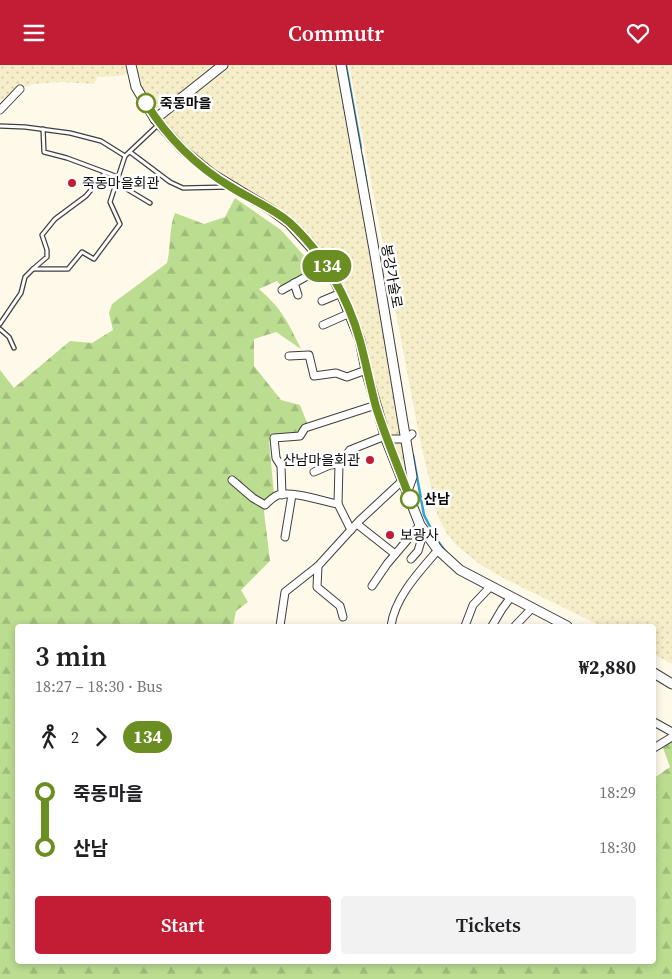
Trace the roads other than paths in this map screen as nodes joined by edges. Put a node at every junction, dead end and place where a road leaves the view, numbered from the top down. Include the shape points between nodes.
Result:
1 (131, 65) edge
2 (223, 65) edge
3 (340, 65) edge
4 (20, 89) dead end
5 (0, 110) edge
6 (157, 121) junction
7 (0, 126) edge
8 (43, 129) junction
9 (130, 152) junction
10 (125, 156) junction
11 (104, 173) junction
12 (117, 179) junction
13 (231, 187) junction
14 (150, 203) dead end
15 (327, 265) junction
16 (33, 269) junction
17 (294, 283) junction
18 (282, 290) dead end
19 (341, 293) junction
20 (298, 295) dead end
21 (322, 301) dead end
22 (350, 313) junction
23 (0, 324) edge
24 (323, 325) dead end
25 (0, 329) edge
26 (14, 348) dead end
27 (288, 356) dead end
28 (366, 370) junction
29 (376, 405) junction
30 (408, 437) junction
31 (386, 438) junction
32 (339, 464) junction
33 (314, 472) dead end
34 (232, 480) dead end
35 (403, 481) junction
36 (407, 491) junction
37 (280, 495) junction
38 (292, 495) junction
39 (338, 504) junction
40 (357, 524) junction
41 (422, 528) junction
42 (351, 530) junction
43 (285, 537) dead end
44 (438, 550) junction
45 (395, 554) junction
46 (411, 559) dead end
47 (318, 566) junction
48 (372, 586) dead end
49 (491, 586) junction
50 (511, 597) junction
51 (532, 608) junction
52 (343, 617) dead end
53 (280, 624) edge
54 (391, 624) edge
55 (466, 624) edge
56 (493, 624) edge
57 (517, 624) edge
58 (563, 624) edge
59 (656, 677) edge
60 (672, 684) edge
61 (656, 723) edge
62 (672, 732) edge
63 (672, 737) edge
64 (656, 747) edge

1 - 6 street, 봉강가술로 via 136,87
2 - 6 street
3 - 30 street, 봉강가술로
4 - 5 street
6 - 9 lane
6 - 13 street, 봉강가술로 via 198,164
7 - 8 lane
8 - 10 lane via 101,141
8 - 11 lane via 44,152
9 - 10 lane
9 - 13 lane via 183,188
10 - 12 lane
11 - 12 lane
11 - 16 lane via 86,196 55,219 42,235 46,257
12 - 14 lane via 125,188
12 - 16 lane via 110,202 120,224 94,259 82,252 68,269
13 - 15 street, 봉강가술로 via 289,223
15 - 17 street
15 - 19 street, 봉강가술로
16 - 23 lane via 25,277 21,293
17 - 18 street
17 - 20 street
19 - 21 street
19 - 22 street, 봉강가술로
22 - 24 street
22 - 28 street, 봉강가술로
25 - 26 lane
27 - 28 street via 309,355 314,376 336,373 348,377
28 - 29 street, 봉강가술로
29 - 31 street, 봉강가술로
29 - 37 street via 305,428 300,436 274,438 280,466
30 - 31 street
30 - 36 street, 봉강가술로 via 412,477
31 - 32 street via 350,450
31 - 35 street, 봉강가술로
32 - 33 street
32 - 39 street
34 - 37 street via 265,505
35 - 36 street, 봉강가술로
35 - 40 street
36 - 41 street, 봉강가술로
37 - 38 street
38 - 39 street
38 - 43 street
39 - 42 street
40 - 42 street
40 - 45 street
41 - 44 street, 봉강가술로
41 - 45 street
41 - 46 street via 418,551
42 - 47 street
44 - 49 street, 봉강가술로 via 460,570
44 - 54 street via 410,584
45 - 48 street
47 - 52 street via 317,587 340,606
47 - 53 street via 284,592
49 - 50 street, 봉강가술로
49 - 55 street via 473,605
50 - 51 street, 봉강가술로
50 - 56 street
51 - 57 street
51 - 58 street, 봉강가술로
59 - 60 street
61 - 62 street
63 - 64 street

